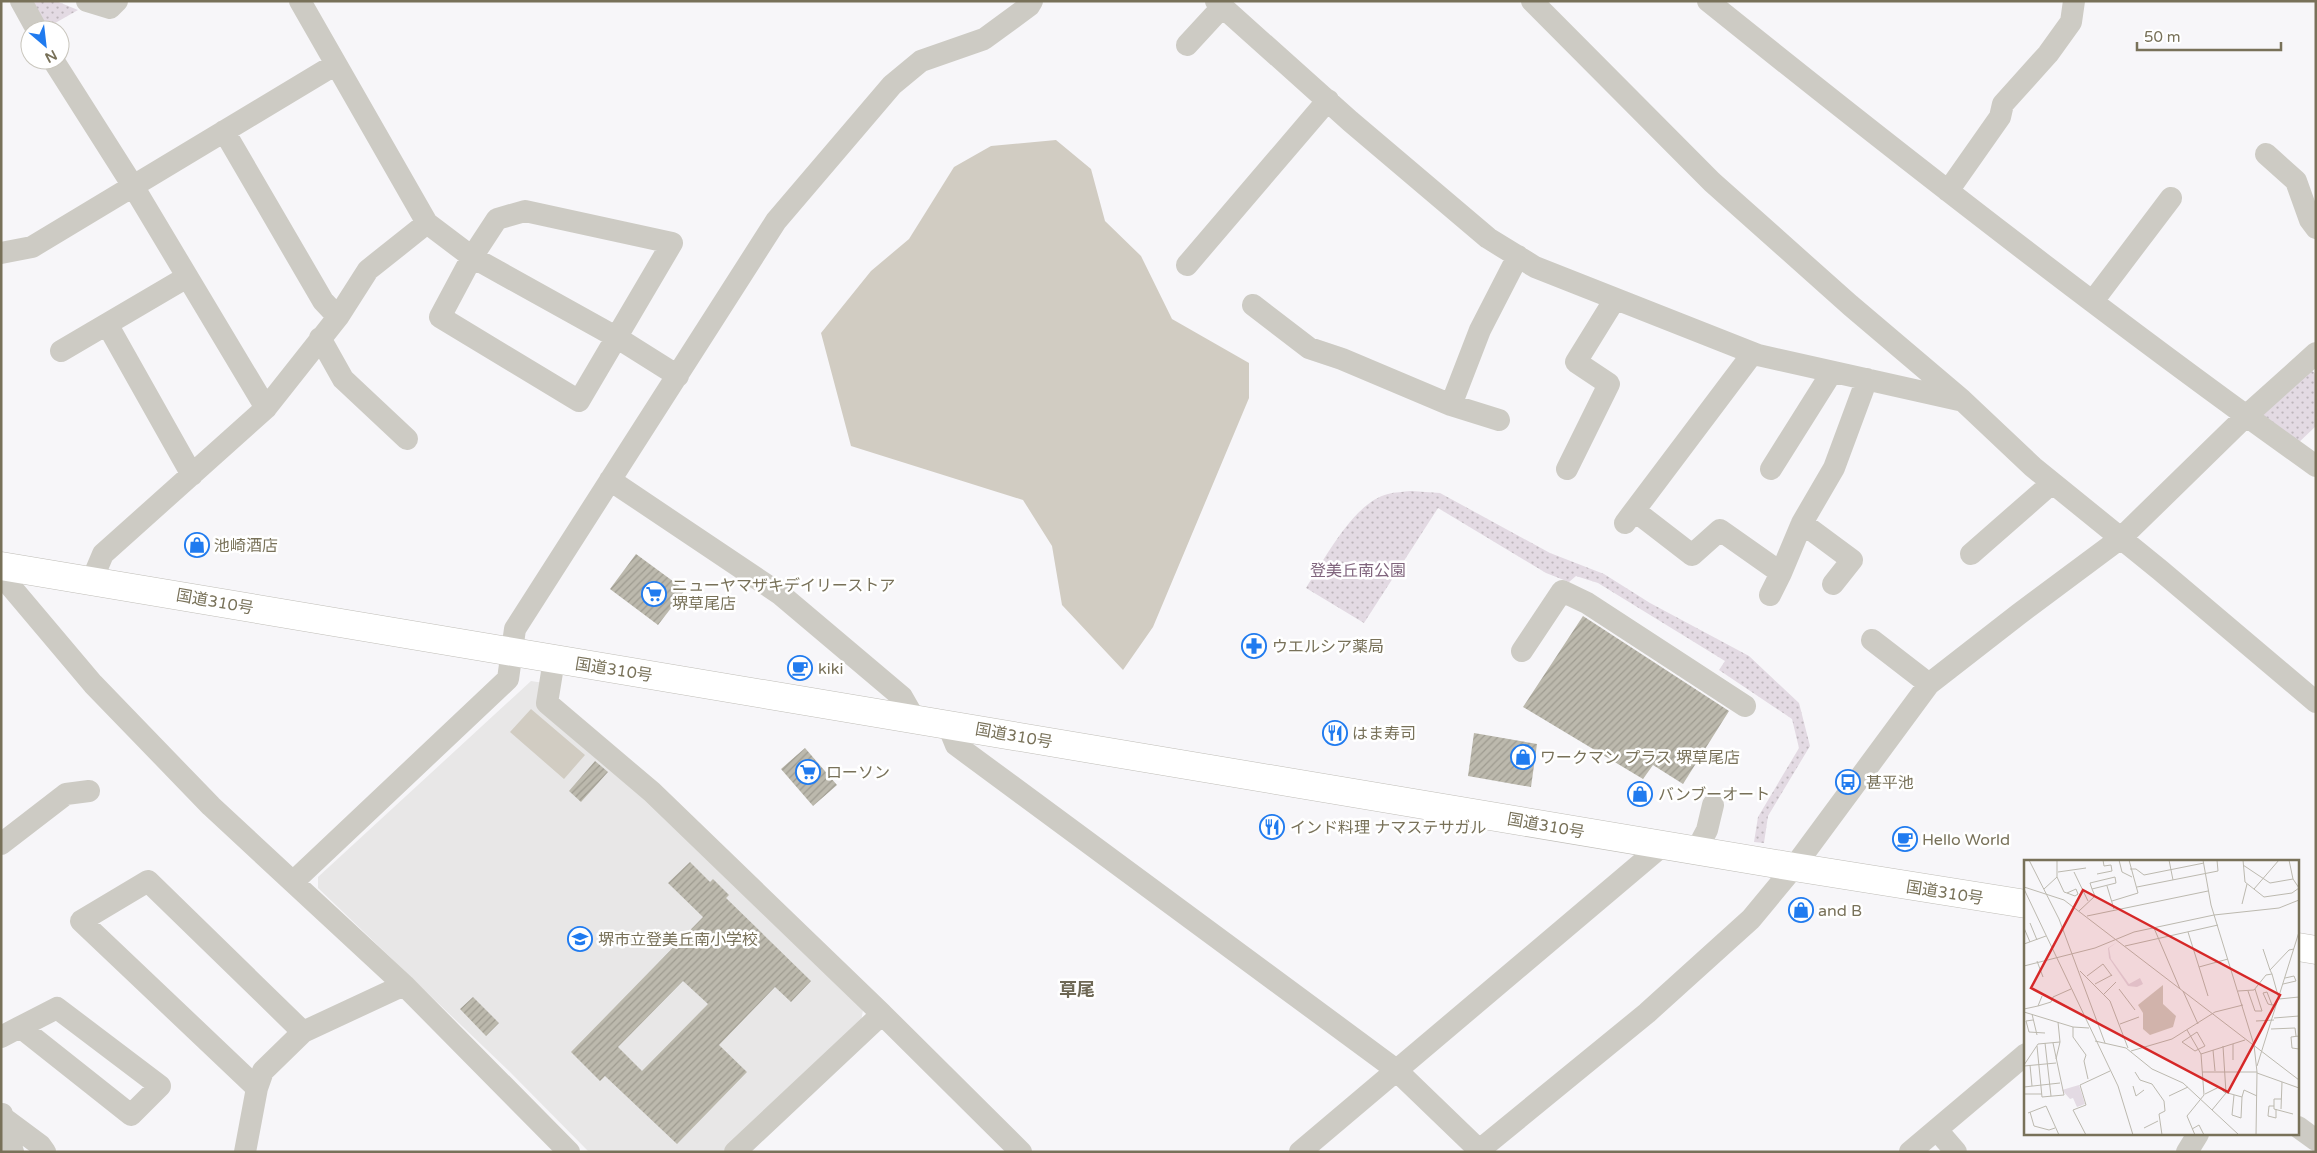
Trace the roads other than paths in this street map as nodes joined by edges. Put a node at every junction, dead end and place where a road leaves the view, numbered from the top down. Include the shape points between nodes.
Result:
1 (21, 1) edge
2 (87, 1) edge
3 (117, 1) edge
4 (300, 1) edge
5 (1032, 1) edge
6 (1532, 1) edge
7 (1708, 1) edge
8 (2074, 1) edge
9 (1219, 4) edge
10 (31, 20) edge
11 (1187, 45) dead end
12 (336, 64) junction
13 (60, 70) edge
14 (1328, 100) junction
15 (224, 131) junction
16 (2266, 154) dead end
17 (132, 186) junction
18 (1948, 191) junction
19 (2171, 198) dead end
20 (427, 223) junction
21 (2316, 228) edge
22 (1, 253) edge
23 (1518, 256) junction
24 (472, 258) junction
25 (1187, 265) dead end
26 (187, 277) junction
27 (1615, 299) junction
28 (2093, 301) junction
29 (1253, 305) dead end
30 (338, 316) junction
31 (106, 324) junction
32 (616, 337) junction
33 (320, 338) junction
34 (61, 351) dead end
35 (1753, 353) junction
36 (2316, 353) edge
37 (1832, 372) junction
38 (678, 376) junction
39 (1867, 379) junction
40 (1962, 400) junction
41 (1451, 405) junction
42 (266, 408) junction
43 (2246, 416) junction
44 (1499, 420) dead end
45 (408, 439) dead end
46 (2316, 466) edge
47 (1567, 469) dead end
48 (1771, 469) dead end
49 (192, 475) junction
50 (610, 480) junction
51 (2052, 483) junction
52 (1802, 523) junction
53 (2121, 538) junction
54 (1971, 554) dead end
55 (1, 566) edge
56 (1781, 573) junction
57 (1, 576) edge
58 (92, 580) junction
59 (1833, 584) dead end
60 (1770, 596) dead end
61 (1872, 640) dead end
62 (1522, 651) dead end
63 (512, 653) junction
64 (554, 660) junction
65 (1929, 684) junction
66 (2316, 702) edge
67 (1745, 706) dead end
68 (914, 718) junction
69 (947, 724) junction
70 (89, 792) dead end
71 (1713, 805) dead end
72 (1, 844) edge
73 (1663, 845) junction
74 (1696, 851) junction
75 (1794, 867) junction
76 (293, 882) junction
77 (2024, 904) edge
78 (2300, 947) edge
79 (2316, 950) edge
80 (404, 985) junction
81 (882, 1014) junction
82 (10, 1032) edge
83 (303, 1032) junction
84 (2024, 1056) edge
85 (1396, 1070) junction
86 (257, 1088) junction
87 (2, 1115) edge
88 (2300, 1128) edge
89 (1937, 1130) junction
90 (2197, 1136) edge
91 (2316, 1140) edge
92 (1478, 1151) edge
93 (13, 1152) edge
94 (45, 1152) edge
95 (245, 1152) edge
96 (568, 1152) edge
97 (735, 1152) edge
98 (1021, 1152) edge
99 (1300, 1152) edge
100 (1910, 1152) edge
101 (1956, 1152) edge
102 (2186, 1152) edge

1 - 10 street
2 - 3 street via 110,8
4 - 12 street
5 - 38 street via 984,40 921,61 892,85 776,221
6 - 40 street via 1712,182
7 - 18 street
8 - 18 street via 2071,22 2048,54 2003,104 2000,117
9 - 11 street
9 - 14 street
12 - 15 street
12 - 20 street
13 - 17 street
14 - 23 street via 1488,238
14 - 25 street
15 - 17 street
15 - 30 street via 324,301
16 - 21 street via 2296,181
17 - 22 street via 32,247
17 - 26 street
18 - 28 street
19 - 28 street
20 - 24 street
20 - 30 street via 368,270
23 - 27 street via 1535,267
23 - 41 street via 1480,330
24 - 32 street
24 - 32 street via 440,317 579,401
24 - 32 street via 497,219 525,212 672,243
26 - 31 street
26 - 42 street
27 - 35 street
27 - 47 street via 1576,362 1609,384
28 - 43 street
29 - 41 street via 1309,348
30 - 33 street
31 - 34 street
31 - 49 street
32 - 38 street
33 - 42 street
33 - 45 street via 343,379
35 - 37 street
35 - 56 street via 1630,517 1692,555 1720,530
36 - 43 street
37 - 39 street
37 - 48 street
38 - 50 street
39 - 40 street
39 - 52 street via 1834,468
40 - 51 street
41 - 44 street
42 - 49 street
43 - 46 street
43 - 53 street
49 - 58 street via 104,554
50 - 63 street via 514,629
50 - 68 street via 780,594 902,697
51 - 53 street
51 - 54 street
52 - 56 street
52 - 59 street via 1852,560
53 - 65 street
53 - 66 street
55 - 58 highway, 国道310号
56 - 60 street
57 - 76 street via 92,684 211,806
58 - 63 highway, 国道310号
61 - 65 street
62 - 67 street via 1562,592 1587,603
63 - 64 highway, 国道310号
63 - 76 street via 508,679
64 - 68 highway, 国道310号
64 - 81 street via 547,703 652,792
65 - 75 street
68 - 69 highway, 国道310号
69 - 73 highway, 国道310号
69 - 85 street via 956,745
70 - 72 street via 66,794
71 - 74 street via 1707,830
73 - 74 highway, 国道310号
73 - 85 street
74 - 75 highway, 国道310号
75 - 77 highway, 国道310号
75 - 92 street via 1752,919 1647,1013
76 - 80 street
78 - 79 highway
80 - 83 street
80 - 96 street
81 - 97 street
81 - 98 street
82 - 82 street via 57,1008 160,1086 131,1115
83 - 86 street via 264,1071
83 - 86 street via 148,881 82,921
84 - 89 street
85 - 92 street
85 - 99 street
86 - 95 street
87 - 93 street
87 - 94 street
88 - 91 street
89 - 100 street
89 - 101 street
90 - 102 street

